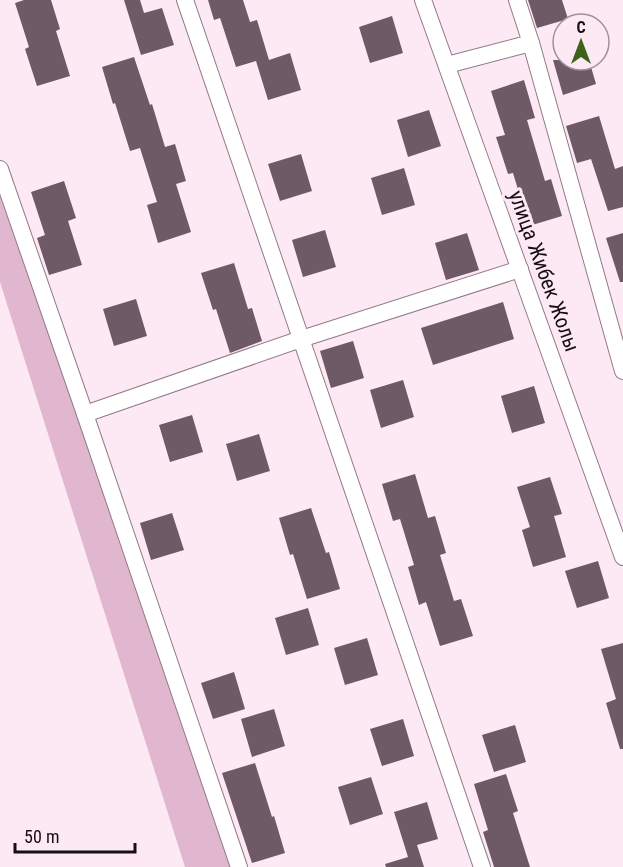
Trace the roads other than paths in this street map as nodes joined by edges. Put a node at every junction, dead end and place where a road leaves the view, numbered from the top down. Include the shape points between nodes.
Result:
1 (185, 0) edge
2 (423, 0) edge
3 (517, 0) edge
4 (531, 43) junction
5 (447, 65) junction
6 (0, 169) edge
7 (520, 269) junction
8 (301, 339) junction
9 (623, 371) edge
10 (85, 414) junction
11 (623, 557) edge
12 (239, 867) edge
13 (482, 867) edge

1 - 8 street
2 - 5 street, улица Жибек Жолы
3 - 4 street
4 - 5 street
4 - 9 street
5 - 7 street, улица Жибек Жолы
6 - 10 street
7 - 8 street
7 - 11 street, улица Жибек Жолы
8 - 10 street
8 - 13 street
10 - 12 street

